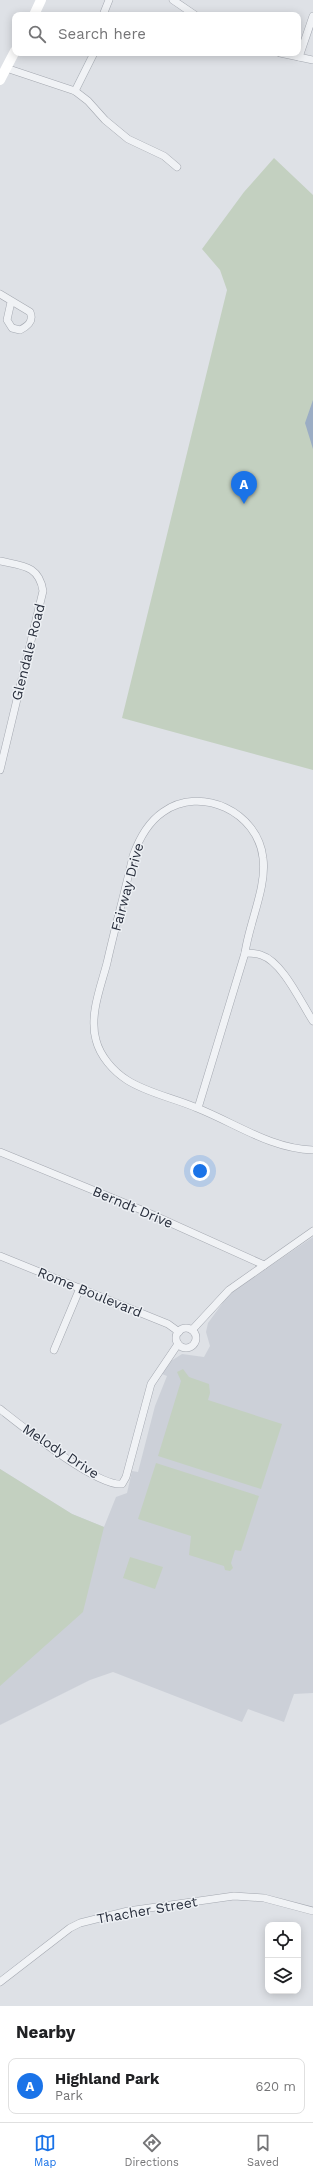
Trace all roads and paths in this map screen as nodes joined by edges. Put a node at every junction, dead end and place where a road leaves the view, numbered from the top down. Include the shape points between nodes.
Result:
1 (41, 0) edge
2 (109, 0) edge
3 (173, 0) edge
4 (35, 12) edge
5 (104, 12) edge
6 (191, 12) edge
7 (313, 16) edge
8 (301, 51) edge
9 (12, 56) edge
10 (92, 56) edge
11 (294, 56) edge
12 (299, 57) joint
13 (313, 60) edge
14 (6, 68) junction
15 (0, 80) edge
16 (74, 91) junction
17 (178, 167) dead end
18 (0, 294) edge
19 (11, 302) dead end
20 (0, 561) edge
21 (0, 770) edge
22 (245, 953) junction
23 (313, 1021) edge
24 (198, 1108) junction
25 (313, 1150) edge
26 (0, 1152) edge
27 (313, 1231) edge
28 (0, 1256) edge
29 (264, 1265) junction
30 (80, 1288) junction
31 (192, 1330) junction
32 (179, 1332) junction
33 (178, 1344) junction
34 (54, 1350) dead end
35 (0, 1409) edge
36 (313, 1911) edge
37 (0, 1982) edge

1 - 4 main road
2 - 5 street
3 - 6 street
7 - 8 street
9 - 14 main road
10 - 16 street
11 - 12 street
12 - 13 street
14 - 15 main road
14 - 16 street
16 - 17 street via 128,139 164,156
18 - 19 street
20 - 21 street, Glendale Road via 28,567 42,580 43,591
22 - 23 street via 262,955 276,965
22 - 24 street, Fairway Drive
22 - 24 street, Fairway Drive via 264,874 263,856 256,836 247,823 232,810 216,803 197,801 163,811 141,836 133,856 98,996 94,1029 102,1056 127,1080
24 - 25 street, Fairway Drive via 275,1142 295,1149
26 - 29 street, Berndt Drive via 144,1211
27 - 29 street
28 - 30 street, Rome Boulevard
29 - 31 street via 229,1290
30 - 32 street, Rome Boulevard via 168,1324
30 - 34 street
31 - 32 street via 186,1328
31 - 33 street via 196,1338 195,1343 186,1348
32 - 33 street via 176,1337
33 - 35 street, Melody Drive via 151,1384 122,1484 114,1485 85,1470
36 - 37 street, Thacher Street via 264,1898 234,1896 111,1914 70,1928

